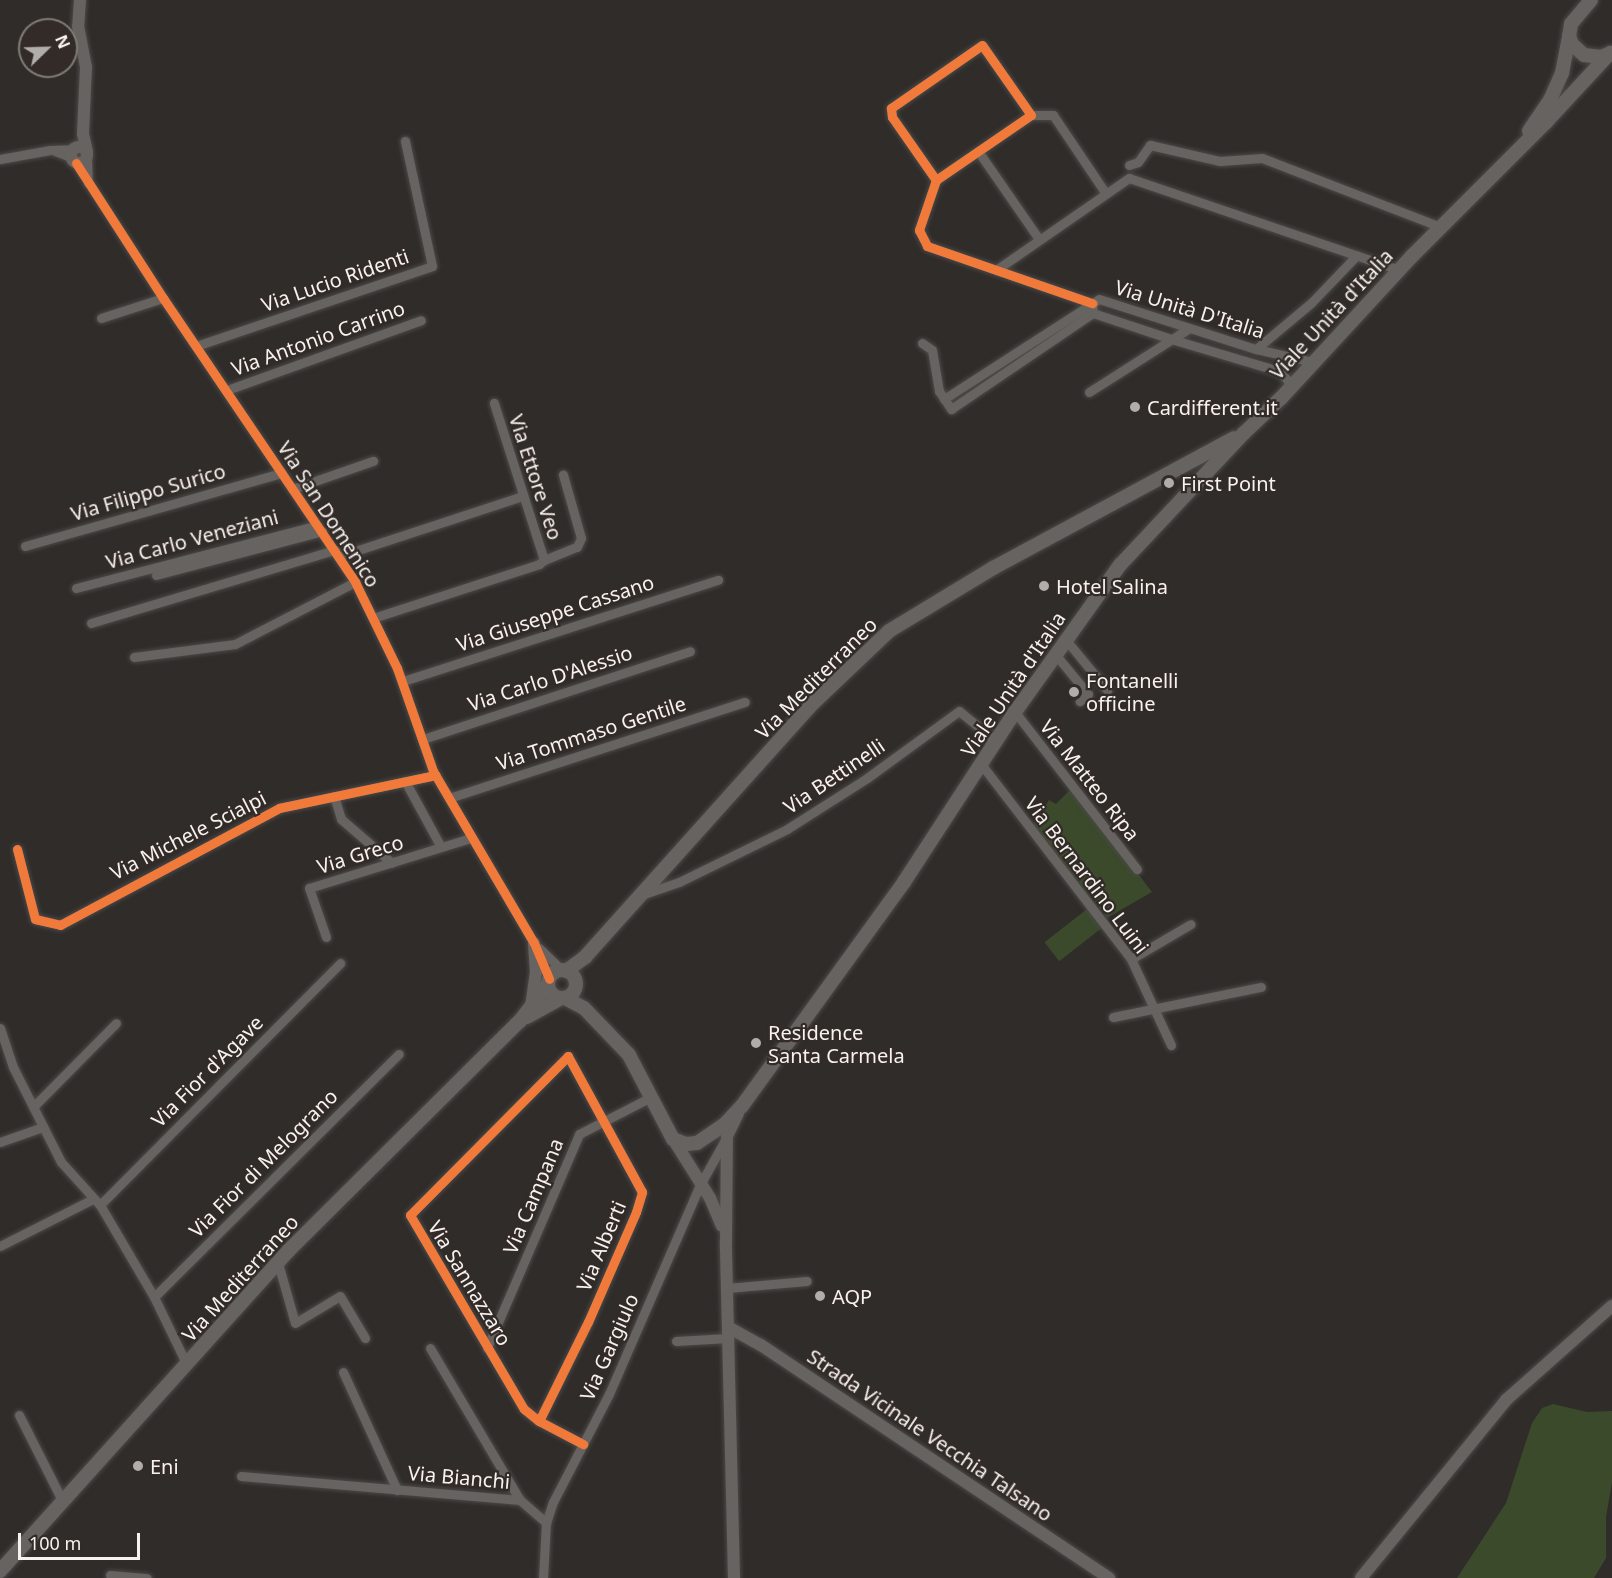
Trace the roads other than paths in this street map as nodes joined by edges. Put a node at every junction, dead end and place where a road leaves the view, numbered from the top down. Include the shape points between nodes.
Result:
1 (80, 0) edge
2 (1591, 0) edge
3 (1569, 36) junction
4 (1611, 53) edge
5 (1031, 115) junction
6 (405, 141) dead end
7 (978, 151) junction
8 (1515, 152) junction
9 (78, 154) junction
10 (0, 159) edge
11 (1129, 165) dead end
12 (936, 180) junction
13 (1106, 194) junction
14 (1441, 227) junction
15 (1039, 239) junction
16 (1357, 255) junction
17 (996, 270) junction
18 (1399, 270) junction
19 (163, 298) junction
20 (1093, 308) junction
21 (101, 318) dead end
22 (421, 320) dead end
23 (1188, 329) junction
24 (1171, 339) junction
25 (922, 342) dead end
26 (196, 346) junction
27 (1256, 349) junction
28 (1313, 362) junction
29 (1292, 385) junction
30 (227, 390) junction
31 (1089, 392) dead end
32 (494, 403) dead end
33 (1244, 433) junction
34 (373, 461) dead end
35 (1182, 466) junction
36 (282, 473) junction
37 (563, 475) dead end
38 (1199, 481) junction
39 (292, 489) junction
40 (524, 496) junction
41 (320, 528) junction
42 (25, 546) dead end
43 (338, 553) junction
44 (544, 560) junction
45 (156, 575) dead end
46 (718, 580) dead end
47 (355, 582) junction
48 (76, 588) dead end
49 (373, 618) junction
50 (91, 623) dead end
51 (1066, 640) junction
52 (690, 651) dead end
53 (1055, 654) junction
54 (134, 657) dead end
55 (403, 681) junction
56 (1107, 690) dead end
57 (1080, 701) dead end
58 (745, 702) dead end
59 (1016, 712) junction
60 (423, 739) junction
61 (996, 741) junction
62 (981, 764) junction
63 (436, 775) junction
64 (405, 781) junction
65 (334, 796) junction
66 (449, 798) junction
67 (471, 838) junction
68 (441, 847) junction
69 (17, 849) dead end
70 (392, 862) junction
71 (1137, 869) dead end
72 (662, 870) junction
73 (679, 882) junction
74 (639, 896) junction
75 (1191, 924) dead end
76 (326, 937) dead end
77 (534, 943) junction
78 (1131, 959) junction
79 (340, 963) dead end
80 (565, 971) junction
81 (548, 982) junction
82 (1261, 987) dead end
83 (563, 998) junction
84 (530, 1007) junction
85 (1154, 1009) junction
86 (1113, 1017) dead end
87 (520, 1021) junction
88 (116, 1023) dead end
89 (0, 1029) edge
90 (1171, 1045) dead end
91 (399, 1054) dead end
92 (568, 1056) joint
93 (651, 1097) junction
94 (742, 1106) junction
95 (33, 1107) junction
96 (603, 1120) junction
97 (44, 1127) junction
98 (727, 1136) junction
99 (673, 1139) junction
100 (0, 1142) edge
101 (700, 1185) junction
102 (96, 1202) junction
103 (726, 1241) junction
104 (0, 1246) edge
105 (278, 1263) junction
106 (807, 1281) dead end
107 (727, 1288) junction
108 (154, 1297) junction
109 (1612, 1306) edge
110 (728, 1332) junction
111 (365, 1338) dead end
112 (676, 1341) dead end
113 (430, 1348) dead end
114 (487, 1348) junction
115 (187, 1365) junction
116 (343, 1372) dead end
117 (19, 1415) dead end
118 (539, 1421) junction
119 (583, 1444) junction
120 (241, 1476) dead end
121 (397, 1490) junction
122 (520, 1500) junction
123 (63, 1502) junction
124 (546, 1523) junction
125 (0, 1571) edge
126 (110, 1575) dead end
127 (147, 1578) edge
128 (543, 1578) edge
129 (734, 1578) edge
130 (1109, 1578) edge
131 (1361, 1578) edge

1 - 9 street via 78,26 86,68 83,134
2 - 3 main road, Viale Unità d'Italia via 1571,24
3 - 4 main road, Viale Unità d'Italia via 1584,55 1601,57
3 - 8 main road, Viale Unità d'Italia via 1562,73 1550,100
4 - 8 main road, Viale Unità d'Italia
5 - 7 street
5 - 12 street via 982,45 891,108 892,117
5 - 13 street via 1053,115
6 - 26 street, Via Lucio Ridenti via 432,266
7 - 12 street
7 - 15 street
8 - 14 main road, Viale Unità d'Italia
9 - 10 street via 50,150
9 - 19 street, Via San Domenico via 88,185
11 - 14 street via 1138,162 1150,145 1220,161 1262,158
12 - 17 street via 920,230 927,246
13 - 15 street
13 - 16 street via 1130,178
14 - 18 main road, Viale Unità d'Italia
15 - 17 street
16 - 18 street
16 - 27 street via 1311,303
17 - 20 street
18 - 28 main road, Viale Unità d'Italia
19 - 21 street
19 - 26 street, Via San Domenico
20 - 23 street, Via Unità D'Italia via 1099,299
20 - 24 street
20 - 25 street via 946,402 939,391 932,351
22 - 30 street, Via Antonio Carrino
23 - 24 street
23 - 27 street, Via Unità D'Italia
24 - 29 street via 1279,371
24 - 31 street
26 - 30 street, Via San Domenico
27 - 28 street, Via Unità D'Italia
28 - 29 main road, Viale Unità d'Italia
29 - 33 main road, Viale Unità d'Italia
30 - 36 street, Via San Domenico
32 - 40 street, Via Ettore Veo
33 - 35 main road, Via Mediterraneo
33 - 38 main road, Viale Unità d'Italia
34 - 39 street
35 - 38 main road via 1195,471
35 - 72 main road, Via Mediterraneo via 993,568 889,632 809,707
36 - 39 street, Via San Domenico
36 - 42 street, Via Filippo Surico
37 - 44 street via 581,538 577,547
38 - 51 main road, Viale Unità d'Italia via 1120,565
39 - 41 street, Via San Domenico
40 - 43 street
40 - 44 street, Via Ettore Veo
41 - 43 street, Via San Domenico
41 - 45 street
41 - 48 street, Via Carlo Veneziani
43 - 47 street, Via San Domenico
43 - 50 street
44 - 49 street, Via Ettore Veo
46 - 55 street, Via Giuseppe Cassano
47 - 49 street, Via San Domenico
47 - 54 street via 235,644
49 - 55 street, Via San Domenico
51 - 53 main road, Viale Unità d'Italia
51 - 56 street, Viale Unità d'Italia
52 - 60 street, Via Carlo D'Alessio
53 - 57 street, Viale Unità d'Italia via 1088,694
53 - 59 main road, Viale Unità d'Italia
55 - 60 street, Via San Domenico
58 - 66 street, Via Tommaso Gentile
59 - 61 main road, Viale Unità d'Italia
59 - 71 street, Via Matteo Ripa
60 - 63 street, Via San Domenico
61 - 62 main road, Viale Unità d'Italia
61 - 73 street, Via Bettinelli via 958,711 867,778 763,841
62 - 78 street, Via Bernardino Luini
62 - 94 main road, Viale Unità d'Italia via 904,882
63 - 64 street, Via Michele Scialpi
63 - 66 street, Via San Domenico
64 - 65 street, Via Michele Scialpi
64 - 68 street
65 - 69 street, Via Michele Scialpi via 279,808 60,925 35,919
65 - 70 street via 341,819
66 - 67 street, Via San Domenico
67 - 68 street, Via Greco
67 - 77 street, Via San Domenico
68 - 70 street, Via Greco
70 - 76 street, Via Greco via 309,888
72 - 73 street
72 - 74 main road, Via Mediterraneo
73 - 74 street, Via Bettinelli
74 - 80 main road, Via Mediterraneo via 585,957
75 - 78 street
77 - 80 street, Via San Domenico
77 - 81 street, Via San Domenico
77 - 84 street via 536,973
78 - 85 street, Via Bernardino Luini
79 - 102 street, Via Fior d'Agave
80 - 81 main road via 555,972
80 - 83 main road via 573,977 575,985 572,993
81 - 83 main road via 553,995
81 - 84 main road
82 - 85 street
83 - 87 main road
83 - 93 main road via 584,1008 629,1055
84 - 87 main road
85 - 86 street
85 - 90 street, Via Bernardino Luini
87 - 105 main road, Via Mediterraneo
88 - 95 street
89 - 95 street
91 - 108 street, Via Fior di Melograno
92 - 96 street, Via Alberti
92 - 114 street, Via Sannazzaro via 410,1215
93 - 96 street, Via Campana
93 - 99 main road
94 - 98 street
94 - 99 main road, Viale Unità d'Italia via 710,1137 686,1144
95 - 97 street
96 - 114 street, Via Campana via 579,1134
96 - 118 street, Via Alberti via 642,1192 641,1198 560,1383
97 - 100 street
97 - 102 street via 61,1162
98 - 101 street, Via Gargiulo
98 - 103 street
99 - 101 street
101 - 103 street via 719,1215
101 - 119 street, Via Gargiulo via 609,1394
102 - 104 street, Via Fior d'Agave
102 - 108 street
103 - 107 street
105 - 111 street via 295,1323 340,1296
105 - 115 main road, Via Mediterraneo
106 - 107 street
107 - 110 street
108 - 115 street
109 - 131 street via 1506,1400
110 - 112 street
110 - 129 street
110 - 130 street, Strada Vicinale Vecchia Talsano via 771,1352
113 - 122 street
114 - 118 street, Via Sannazzaro via 524,1409
115 - 123 main road, Via Mediterraneo
116 - 121 street, Via Bianchi
117 - 123 street
118 - 119 street, Via Sannazzaro
119 - 124 street, Via Gargiulo
120 - 121 street, Via Bianchi
121 - 122 street, Via Bianchi
122 - 124 street, Via Bianchi
123 - 125 main road, Via Mediterraneo
124 - 128 street, Via Gargiulo
126 - 127 street

